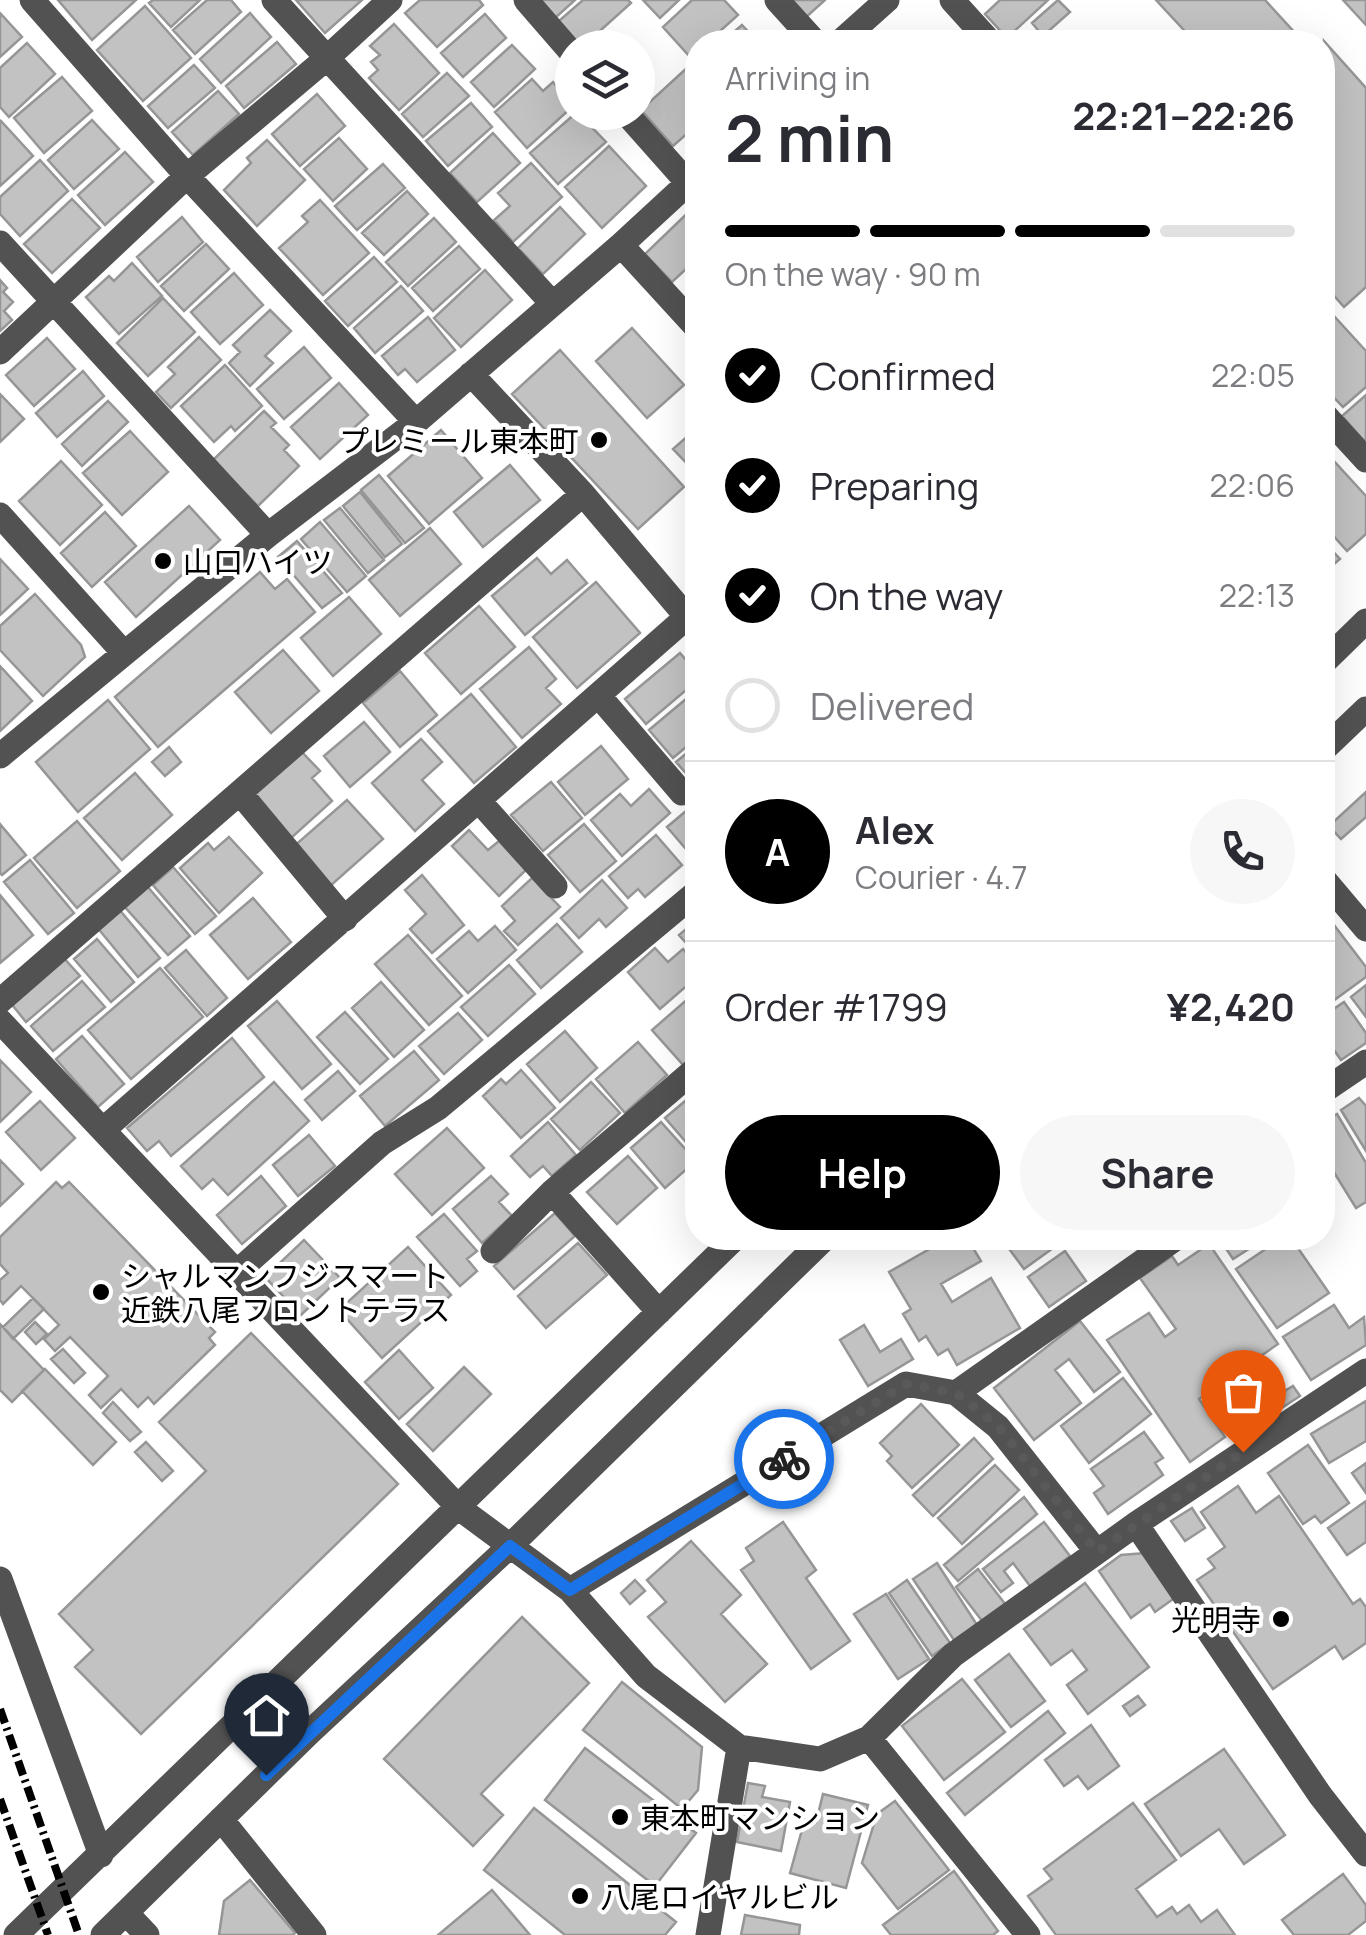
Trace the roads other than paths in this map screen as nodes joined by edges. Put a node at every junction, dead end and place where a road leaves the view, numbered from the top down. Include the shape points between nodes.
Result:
1 (32, 0) edge
2 (274, 0) edge
3 (390, 0) edge
4 (526, 0) edge
5 (776, 0) edge
6 (887, 0) edge
7 (952, 0) edge
8 (804, 30) edge
9 (853, 30) edge
10 (979, 30) edge
11 (555, 33) edge
12 (327, 58) junction
13 (643, 130) edge
14 (685, 171) edge
15 (187, 176) junction
16 (685, 185) edge
17 (0, 244) edge
18 (620, 245) junction
19 (53, 302) junction
20 (552, 303) junction
21 (685, 315) edge
22 (0, 352) edge
23 (471, 374) junction
24 (416, 422) junction
25 (1335, 426) edge
26 (1366, 460) edge
27 (583, 494) junction
28 (0, 515) edge
29 (268, 534) junction
30 (685, 614) edge
31 (1366, 620) edge
32 (685, 628) edge
33 (1335, 651) edge
34 (124, 653) junction
35 (598, 696) junction
36 (1366, 708) edge
37 (1335, 738) edge
38 (0, 756) edge
39 (240, 793) junction
40 (682, 793) dead end
41 (480, 800) junction
42 (555, 886) dead end
43 (1335, 893) edge
44 (685, 902) edge
45 (345, 919) junction
46 (1366, 929) edge
47 (0, 1000) edge
48 (0, 1021) edge
49 (1366, 1062) edge
50 (685, 1078) edge
51 (1335, 1083) edge
52 (104, 1129) junction
53 (552, 1192) junction
54 (723, 1250) edge
55 (814, 1250) edge
56 (1159, 1250) edge
57 (493, 1251) dead end
58 (238, 1271) junction
59 (659, 1312) junction
60 (1366, 1371) edge
61 (956, 1393) junction
62 (459, 1508) junction
63 (1136, 1524) junction
64 (510, 1546) junction
65 (1097, 1552) junction
66 (0, 1578) edge
67 (570, 1590) junction
68 (869, 1738) junction
69 (739, 1747) junction
70 (222, 1819) junction
71 (1366, 1854) edge
72 (102, 1855) junction
73 (126, 1913) junction
74 (16, 1935) edge
75 (103, 1935) edge
76 (148, 1935) edge
77 (314, 1935) edge
78 (708, 1935) edge
79 (1028, 1935) edge

1 - 15 street
2 - 12 street
3 - 12 street
4 - 11 street
5 - 8 street
6 - 9 street
7 - 10 street
12 - 15 street
12 - 20 street
13 - 14 street
15 - 19 street
15 - 24 street
16 - 18 street
17 - 19 street
18 - 20 street
18 - 21 street
19 - 22 street
19 - 29 street
20 - 23 street
23 - 24 street
23 - 27 street
24 - 29 street
25 - 26 street
27 - 30 street
27 - 39 street
28 - 34 street
29 - 34 street
31 - 33 street
32 - 35 street
34 - 38 street
35 - 40 street
35 - 41 street
36 - 37 street
39 - 45 street
39 - 47 street
41 - 42 street
41 - 45 street
43 - 46 street
44 - 58 street via 438,1108 382,1143
45 - 52 street
48 - 52 street
49 - 51 street
50 - 53 street
52 - 58 street
53 - 57 street
53 - 59 street
54 - 59 street
55 - 64 street
56 - 61 street
58 - 62 street
59 - 62 street
60 - 63 street
61 - 65 street via 998,1426
61 - 67 street via 906,1384
62 - 64 street
62 - 72 street
63 - 65 street
63 - 71 street
64 - 67 street
64 - 70 street
65 - 68 street via 952,1655
66 - 72 street
67 - 69 street via 646,1676
68 - 69 street via 820,1759
68 - 79 street
69 - 78 street
70 - 73 street
70 - 77 street
72 - 74 street
73 - 75 street
73 - 76 street

